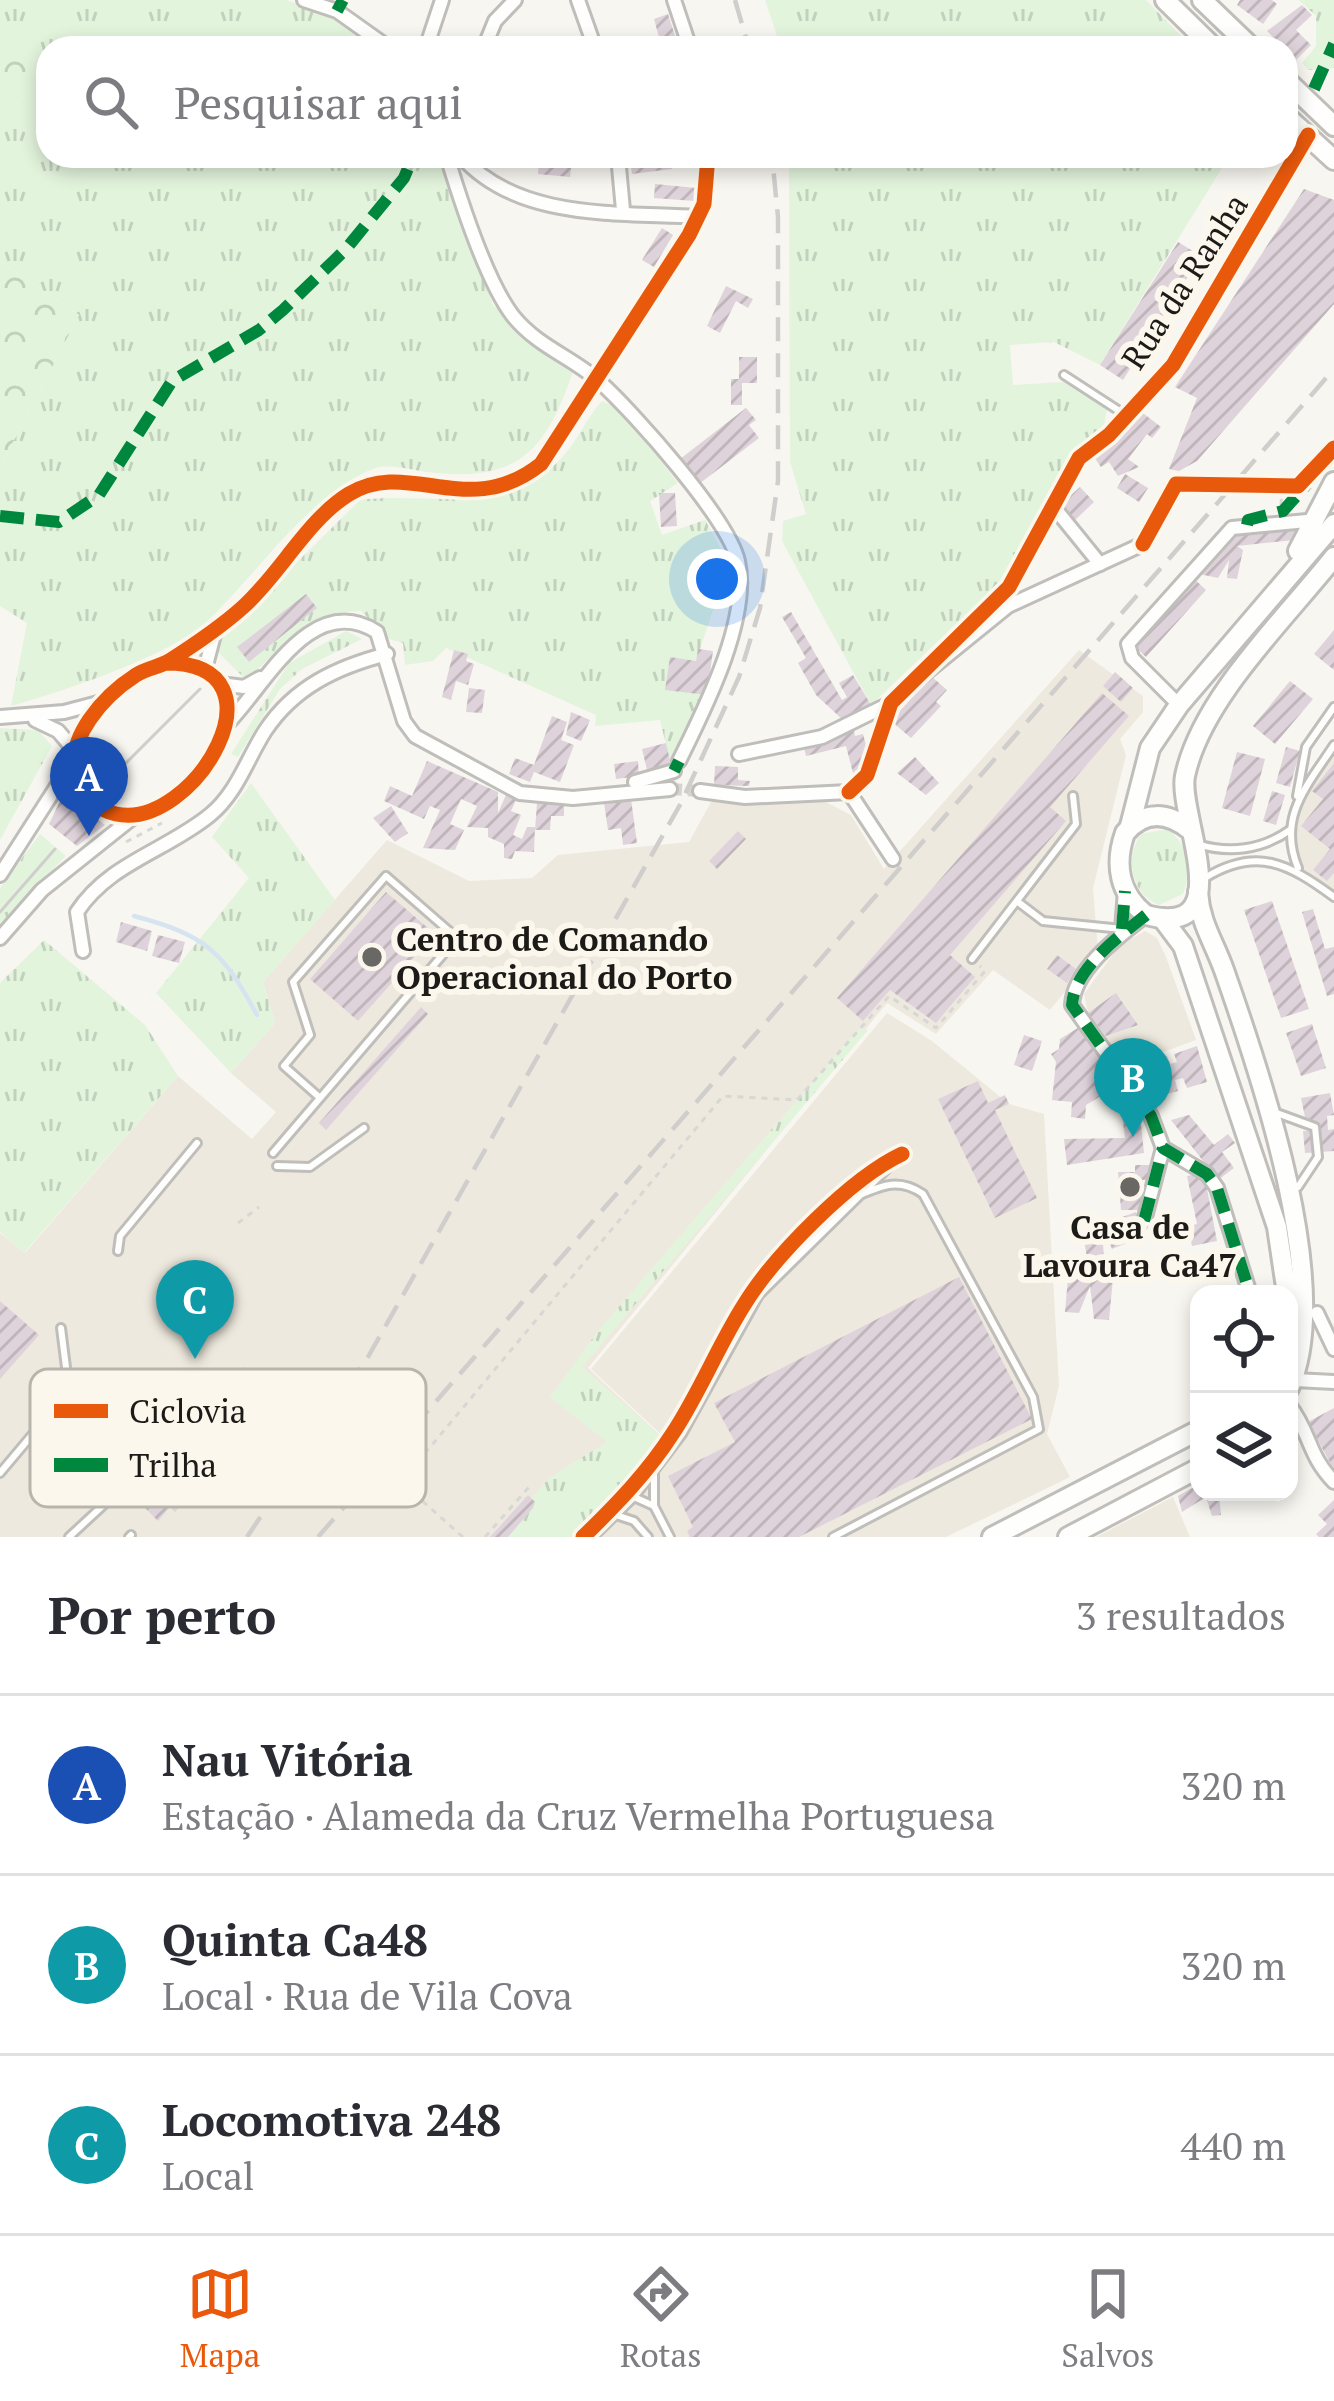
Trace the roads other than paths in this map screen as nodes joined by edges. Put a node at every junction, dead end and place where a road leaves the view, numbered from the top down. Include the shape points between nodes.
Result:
1 (304, 0) edge
2 (442, 0) edge
3 (514, 0) edge
4 (674, 0) edge
5 (1165, 0) edge
6 (1202, 0) edge
7 (585, 3) edge
8 (372, 36) edge
9 (430, 36) edge
10 (489, 36) edge
11 (592, 36) edge
12 (686, 36) edge
13 (1202, 36) edge
14 (1240, 36) edge
15 (1298, 92) edge
16 (1298, 126) edge
17 (1334, 127) edge
18 (1308, 134) junction
19 (1298, 151) edge
20 (1334, 160) edge
21 (453, 168) edge
22 (477, 168) edge
23 (619, 168) edge
24 (706, 168) edge
25 (1288, 168) edge
26 (623, 210) junction
27 (698, 217) junction
28 (1064, 376) dead end
29 (596, 378) junction
30 (1127, 416) junction
31 (1334, 482) edge
32 (1053, 506) junction
33 (1334, 524) edge
34 (1312, 528) junction
35 (1143, 544) dead end
36 (1334, 557) edge
37 (1100, 564) junction
38 (1334, 569) edge
39 (1309, 592) junction
40 (1267, 602) junction
41 (217, 628) junction
42 (386, 654) junction
43 (166, 663) junction
44 (206, 669) junction
45 (261, 677) junction
46 (220, 684) junction
47 (906, 685) junction
48 (104, 702) junction
49 (891, 703) junction
50 (1179, 705) junction
51 (1334, 707) edge
52 (0, 717) edge
53 (28, 718) junction
54 (227, 724) junction
55 (1334, 746) edge
56 (739, 754) dead end
57 (74, 755) junction
58 (670, 789) tunnel mouth
59 (700, 791) tunnel mouth
60 (593, 792) junction
61 (848, 792) junction
62 (1072, 796) dead end
63 (1295, 802) junction
64 (136, 814) junction
65 (1130, 826) junction
66 (1290, 830) junction
67 (1193, 837) junction
68 (893, 859) dead end
69 (1299, 872) junction
70 (0, 875) edge
71 (1200, 886) junction
72 (1124, 890) junction
73 (1334, 897) edge
74 (1018, 902) junction
75 (1154, 916) junction
76 (1122, 928) junction
77 (0, 938) edge
78 (83, 951) dead end
79 (972, 959) road end
80 (320, 1097) junction
81 (1273, 1112) junction
82 (364, 1128) dead end
83 (197, 1143) dead end
84 (1163, 1148) junction
85 (273, 1153) dead end
86 (902, 1154) dead end
87 (277, 1166) dead end
88 (1298, 1187) junction
89 (855, 1197) junction
90 (1144, 1220) dead end
91 (118, 1251) dead end
92 (1247, 1285) edge
93 (1286, 1285) edge
94 (1317, 1313) junction
95 (62, 1328) dead end
96 (1334, 1349) edge
97 (1298, 1367) edge
98 (67, 1369) edge
99 (1334, 1382) edge
100 (1298, 1384) edge
101 (1298, 1417) edge
102 (1190, 1435) edge
103 (30, 1437) edge
104 (655, 1470) junction
105 (0, 1473) edge
106 (1190, 1473) edge
107 (1334, 1482) edge
108 (634, 1496) junction
109 (654, 1506) junction
110 (101, 1507) edge
111 (616, 1515) junction
112 (69, 1537) edge
113 (593, 1537) edge
114 (648, 1537) edge
115 (670, 1537) edge
116 (832, 1537) edge
117 (992, 1537) edge
118 (1069, 1537) edge

1 - 8 street
2 - 9 street
3 - 10 street
4 - 12 street
5 - 13 main road
6 - 14 main road
7 - 11 street
15 - 17 main road
16 - 18 main road
18 - 19 street, Rua da Ranha
18 - 20 main road
21 - 29 street via 511,314 544,348
22 - 26 street via 537,203
23 - 26 street
24 - 27 street
25 - 30 street, Rua da Ranha via 1173,365
26 - 27 street
27 - 29 street
28 - 30 lane
29 - 41 street via 556,447 524,477 482,490 383,482 349,494
29 - 60 street via 647,426 738,561 739,593 725,651 677,766
30 - 32 street, Rua da Ranha via 1079,458
31 - 34 main road
32 - 37 street
32 - 47 street, Rua da Ranha via 1009,587
33 - 40 main road
34 - 40 main road
34 - 50 street via 1290,519 1232,528 1129,644 1132,658
35 - 37 street, Rua da Ranha
36 - 39 main road
37 - 47 street, Rua da Ranha via 1009,606
38 - 39 main road
39 - 67 main road via 1200,730 1181,794
40 - 50 main road
41 - 43 street
41 - 44 street
42 - 45 street via 377,632 338,621 286,649
42 - 60 street via 404,721 416,736 520,793
42 - 78 street via 324,676 290,700 209,815 90,891 77,912
43 - 44 street
43 - 48 street
44 - 46 street
45 - 46 street via 244,687
45 - 54 street
46 - 54 street
47 - 49 street, Rua da Ranha
48 - 53 street
48 - 57 street
49 - 56 street via 822,737
49 - 61 street, Rua da Ranha via 867,775
50 - 65 main road via 1150,748
51 - 63 lane via 1306,747
52 - 53 street
53 - 57 street via 59,732
54 - 64 street via 198,777
55 - 63 lane
57 - 64 street via 82,791 97,806
57 - 70 street
58 - 60 street
59 - 61 street
61 - 68 street
62 - 74 lane via 1076,824
63 - 66 lane
64 - 77 street via 42,890
65 - 67 main road via 1162,815
65 - 72 main road via 1119,855
66 - 67 lane via 1229,851
66 - 69 lane
67 - 71 main road
69 - 71 lane via 1262,858 1223,867
69 - 73 lane
71 - 75 main road via 1179,915
71 - 81 main road via 1199,916
72 - 75 main road
72 - 76 street
74 - 76 lane via 1043,920
74 - 79 lane
75 - 76 street
75 - 93 main road via 1183,946 1277,1227
76 - 84 street via 1075,988 1072,1005 1150,1116
80 - 80 lane via 457,938 386,876 293,982 310,1035 284,1066
80 - 85 lane
81 - 88 main road
81 - 88 lane via 1316,1127 1318,1157
82 - 87 lane via 310,1167
83 - 91 lane via 119,1235
84 - 90 street
84 - 92 street via 1217,1188
86 - 89 lane
88 - 94 main road via 1318,1268
89 - 104 lane via 759,1294
89 - 116 lane via 886,1183 923,1194 1033,1397 1039,1429
94 - 96 street
94 - 97 main road
95 - 98 lane
99 - 100 street
101 - 107 street via 1312,1459
102 - 117 main road
103 - 105 lane
104 - 108 lane
104 - 109 lane
106 - 118 main road
108 - 109 lane
108 - 111 lane
109 - 115 lane
110 - 112 lane
111 - 113 lane
111 - 114 lane

